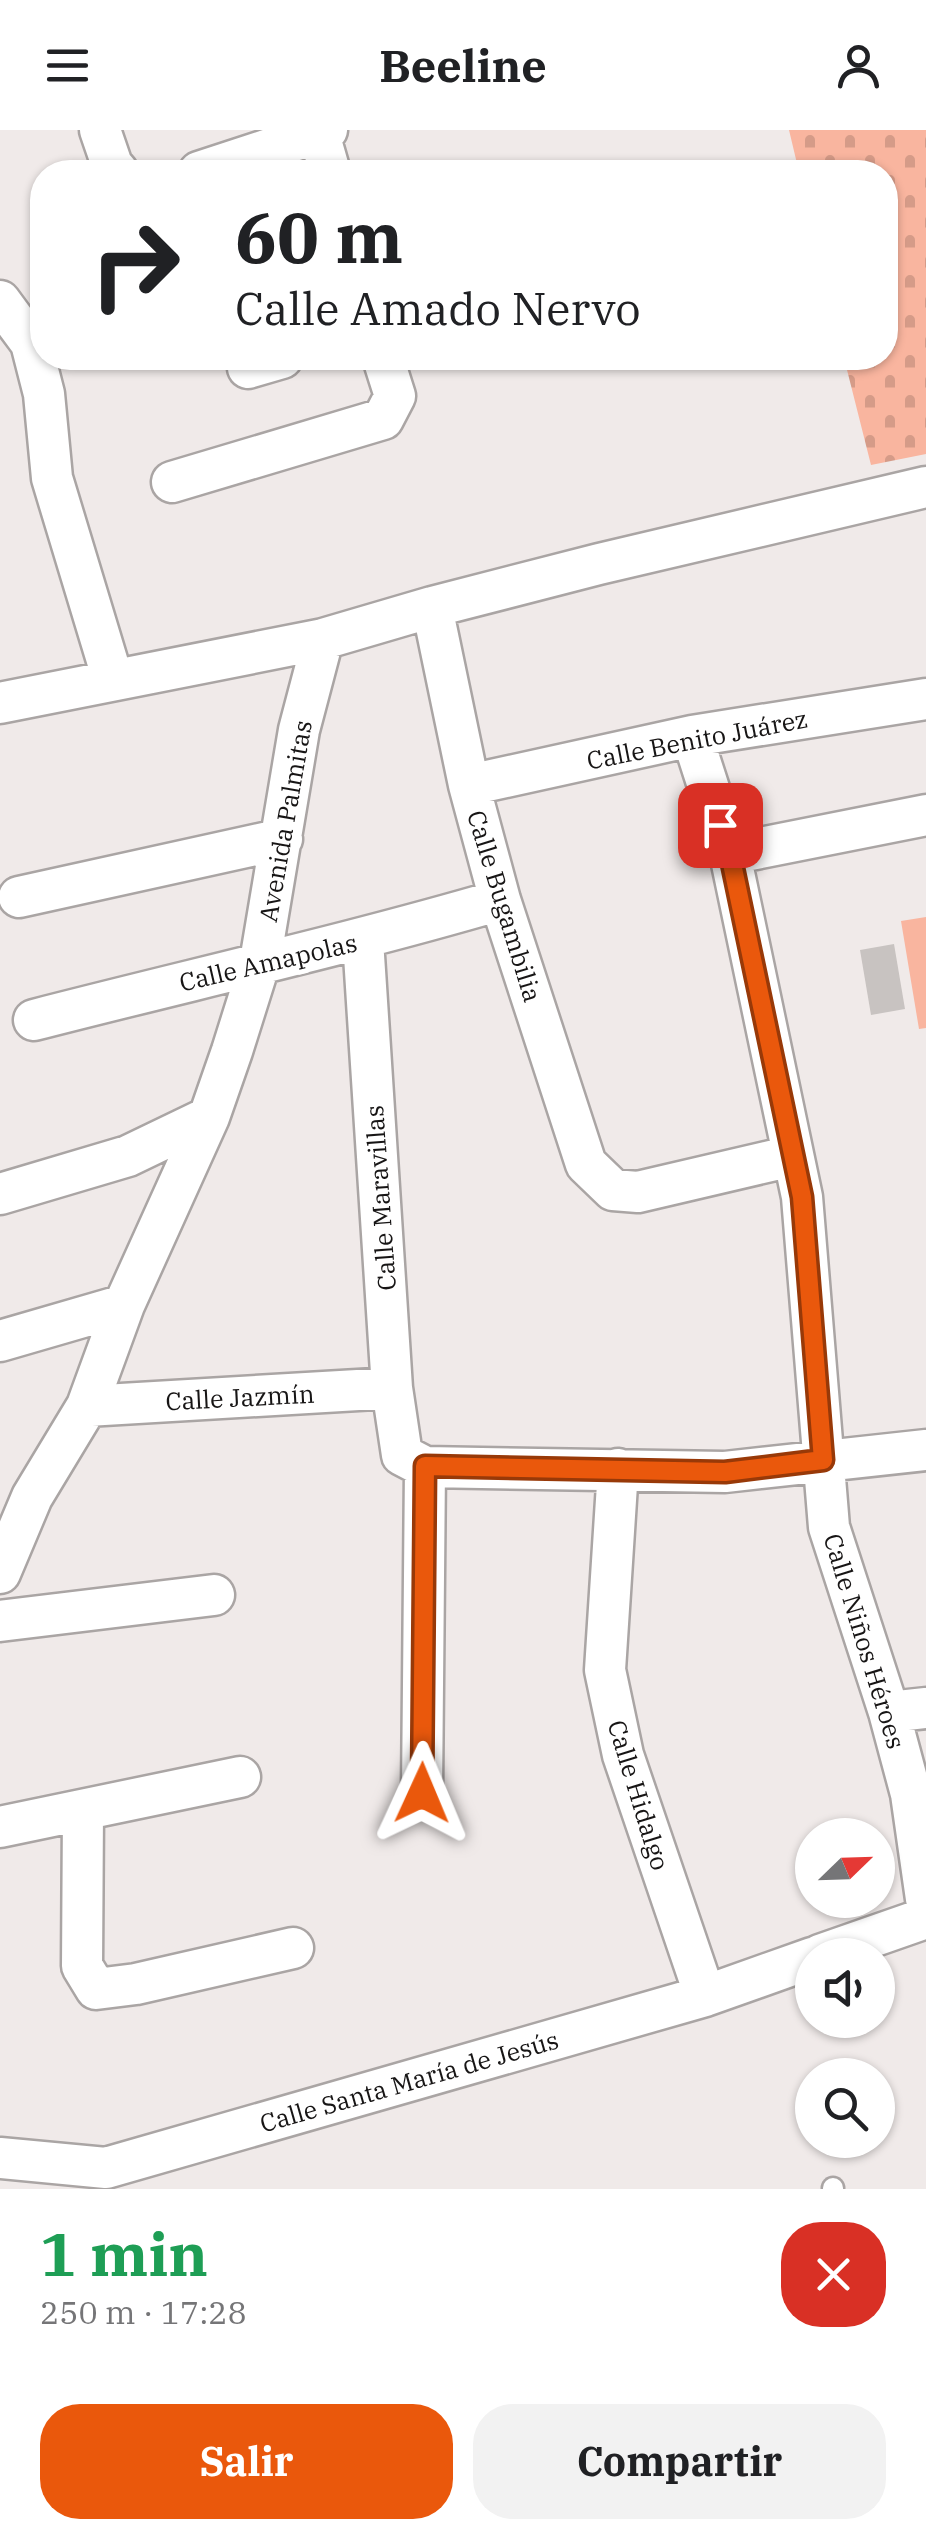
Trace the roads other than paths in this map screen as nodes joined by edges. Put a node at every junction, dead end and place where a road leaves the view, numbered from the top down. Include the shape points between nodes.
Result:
1 (100, 130) edge
2 (321, 131) edge
3 (110, 160) edge
4 (235, 160) edge
5 (327, 160) edge
6 (0, 300) edge
7 (30, 342) edge
8 (38, 370) edge
9 (387, 370) edge
10 (172, 482) dead end
11 (926, 488) edge
12 (432, 607) junction
13 (322, 640) junction
14 (113, 680) junction
15 (926, 700) edge
16 (0, 703) edge
17 (692, 736) junction
18 (469, 785) junction
19 (926, 815) edge
20 (282, 839) junction
21 (730, 854) junction
22 (19, 897) dead end
23 (500, 900) junction
24 (362, 940) junction
25 (260, 962) junction
26 (34, 1020) dead end
27 (209, 1117) junction
28 (792, 1156) junction
29 (0, 1194) edge
30 (124, 1305) junction
31 (0, 1341) edge
32 (392, 1388) junction
33 (87, 1406) junction
34 (926, 1450) edge
35 (823, 1460) junction
36 (413, 1461) junction
37 (618, 1469) junction
38 (0, 1573) edge
39 (214, 1596) dead end
40 (0, 1621) edge
41 (908, 1710) edge
42 (240, 1776) dead end
43 (422, 1793) dead end
44 (83, 1812) junction
45 (0, 1828) edge
46 (926, 1899) edge
47 (926, 1918) edge
48 (869, 1938) edge
49 (294, 1948) dead end
50 (795, 1964) edge
51 (704, 1996) junction
52 (0, 2158) edge

1 - 3 street
2 - 4 street
2 - 5 street
6 - 7 street
8 - 14 street via 52,478
9 - 10 street via 395,396 383,419
11 - 12 street
12 - 13 street
12 - 18 street, Calle Bugambilia
13 - 14 street
13 - 20 street, Avenida Palmitas
14 - 16 street
15 - 17 street, Calle Benito Juárez
17 - 18 street, Calle Benito Juárez
17 - 21 street, Calle Niños Héroes
18 - 23 street, Calle Bugambilia
19 - 21 street
20 - 22 street
20 - 25 street, Avenida Palmitas
21 - 28 street, Calle Niños Héroes
23 - 24 street, Calle Amapolas
23 - 28 street, Calle Bugambilia via 586,1164 613,1190 638,1192
24 - 25 street, Calle Amapolas
24 - 32 street, Calle Maravillas
25 - 26 street, Calle Amapolas
25 - 27 street, Avenida Palmitas
27 - 29 street via 128,1156
27 - 30 street, Avenida Palmitas
28 - 35 street, Calle Niños Héroes via 802,1197
30 - 31 street
30 - 33 street, Avenida Palmitas
32 - 33 street, Calle Jazmín
32 - 36 street, Calle Maravillas
33 - 38 street, Avenida Palmitas via 32,1498
34 - 35 street
35 - 37 street via 725,1472
35 - 41 street, Calle Niños Héroes via 829,1527
36 - 37 street
36 - 43 street, Calle Maravillas
37 - 51 street, Calle Hidalgo via 605,1670 623,1755
39 - 40 street
41 - 46 street, Calle Niños Héroes
42 - 44 street
44 - 45 street
44 - 49 street via 82,1966 96,1990
47 - 48 street
50 - 51 street, Calle Santa María de Jesús
51 - 52 street, Calle Santa María de Jesús via 106,2168

